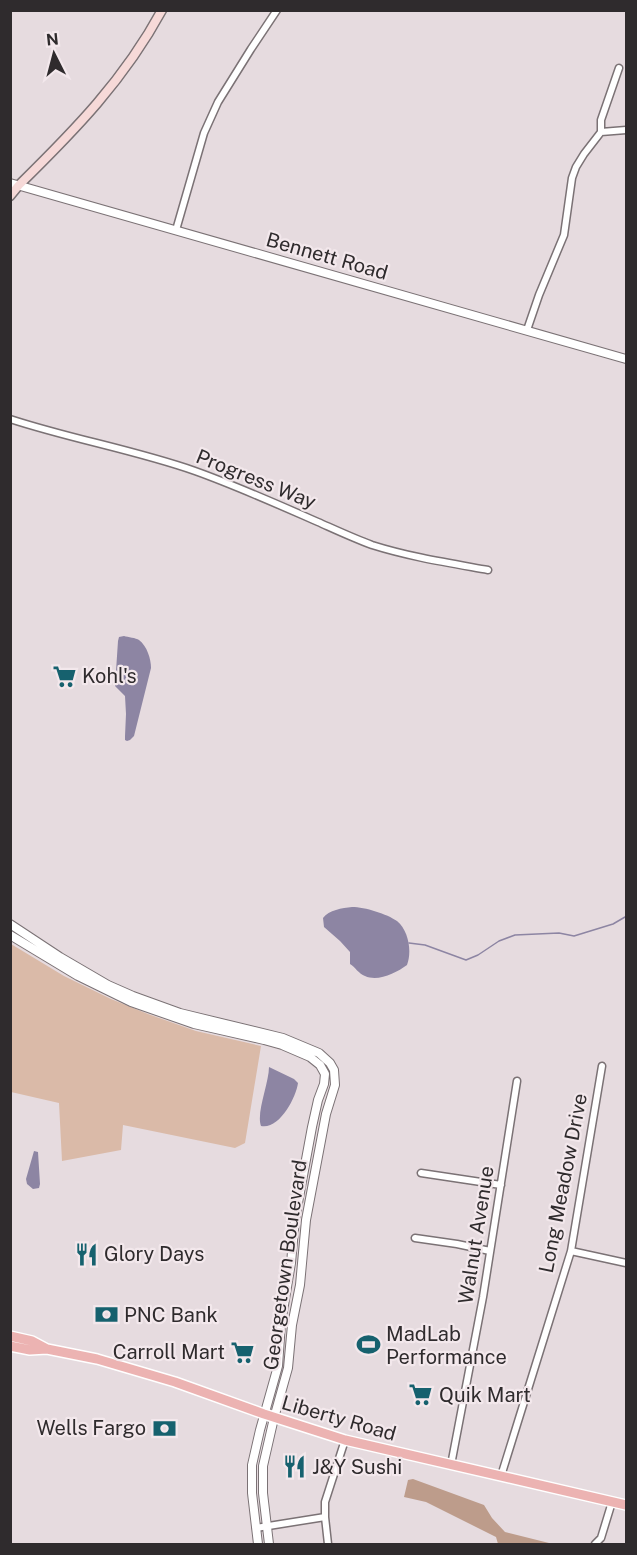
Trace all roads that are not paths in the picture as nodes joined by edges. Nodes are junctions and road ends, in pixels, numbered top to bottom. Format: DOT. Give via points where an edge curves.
graph roads {
  1 [pos="162,10"];
  2 [pos="277,10"];
  3 [pos="619,68"];
  4 [pos="627,130"];
  5 [pos="601,132"];
  6 [pos="15,184"];
  7 [pos="10,196"];
  8 [pos="176,230"];
  9 [pos="527,330"];
  10 [pos="627,359"];
  11 [pos="10,419"];
  12 [pos="488,570"];
  13 [pos="10,924"];
  14 [pos="10,935"];
  15 [pos="297,1047"];
  16 [pos="602,1066"];
  17 [pos="517,1081"];
  18 [pos="421,1173"];
  19 [pos="501,1185"];
  20 [pos="415,1238"];
  21 [pos="490,1251"];
  22 [pos="571,1251"];
  23 [pos="627,1263"];
  24 [pos="10,1336"];
  25 [pos="10,1346"];
  26 [pos="47,1348"];
  27 [pos="264,1414"];
  28 [pos="274,1418"];
  29 [pos="345,1440"];
  30 [pos="451,1465"];
  31 [pos="501,1476"];
  32 [pos="612,1502"];
  33 [pos="627,1505"];
  34 [pos="325,1517"];
  35 [pos="267,1526"];
  36 [pos="256,1528"];
  37 [pos="258,1545"];
  38 [pos="269,1545"];
  39 [pos="328,1545"];
  40 [pos="595,1545"];
  1 -- 6 [label="main road" via="101,101"];
  2 -- 8 [label="street" via="218,102 202,140"];
  3 -- 5 [label="street" via="601,120"];
  4 -- 5 [label="street"];
  5 -- 9 [label="street" via="576,167 564,235"];
  6 -- 7 [label="main road"];
  6 -- 8 [label="street, Bennett Road"];
  8 -- 9 [label="street, Bennett Road"];
  9 -- 10 [label="street, Bennett Road"];
  11 -- 12 [label="street, Progress Way" via="194,471 381,548"];
  13 -- 15 [label="street" via="81,970 133,996 188,1015 266,1032"];
  14 -- 15 [label="street" via="131,1002 194,1024"];
  15 -- 27 [label="street, Georgetown Boulevard" via="316,1061 325,1078 296,1219 278,1366"];
  15 -- 28 [label="street, Georgetown Boulevard" via="325,1058 334,1070 335,1085 306,1220 288,1368"];
  16 -- 22 [label="street, Long Meadow Drive"];
  17 -- 19 [label="street, Walnut Avenue"];
  18 -- 19 [label="street"];
  19 -- 21 [label="street, Walnut Avenue"];
  20 -- 21 [label="street"];
  21 -- 30 [label="street, Walnut Avenue"];
  22 -- 23 [label="street"];
  22 -- 31 [label="street, Long Meadow Drive"];
  24 -- 26 [label="main road, Liberty Road"];
  25 -- 26 [label="main road, Liberty Road"];
  26 -- 27 [label="main road, Liberty Road" via="175,1382"];
  27 -- 28 [label="main road, Liberty Road"];
  27 -- 36 [label="street, Georgetown Boulevard" via="252,1465"];
  28 -- 29 [label="main road, Liberty Road"];
  28 -- 35 [label="street, Georgetown Boulevard" via="263,1466"];
  29 -- 30 [label="main road, Liberty Road"];
  29 -- 34 [label="street" via="325,1502"];
  30 -- 31 [label="main road, Liberty Road"];
  31 -- 32 [label="main road, Liberty Road"];
  32 -- 33 [label="main road, Liberty Road"];
  32 -- 40 [label="street" via="601,1538"];
  34 -- 35 [label="street"];
  34 -- 39 [label="street"];
  35 -- 36 [label="street"];
  35 -- 38 [label="street, Georgetown Boulevard"];
  36 -- 37 [label="street, Georgetown Boulevard"];
}
